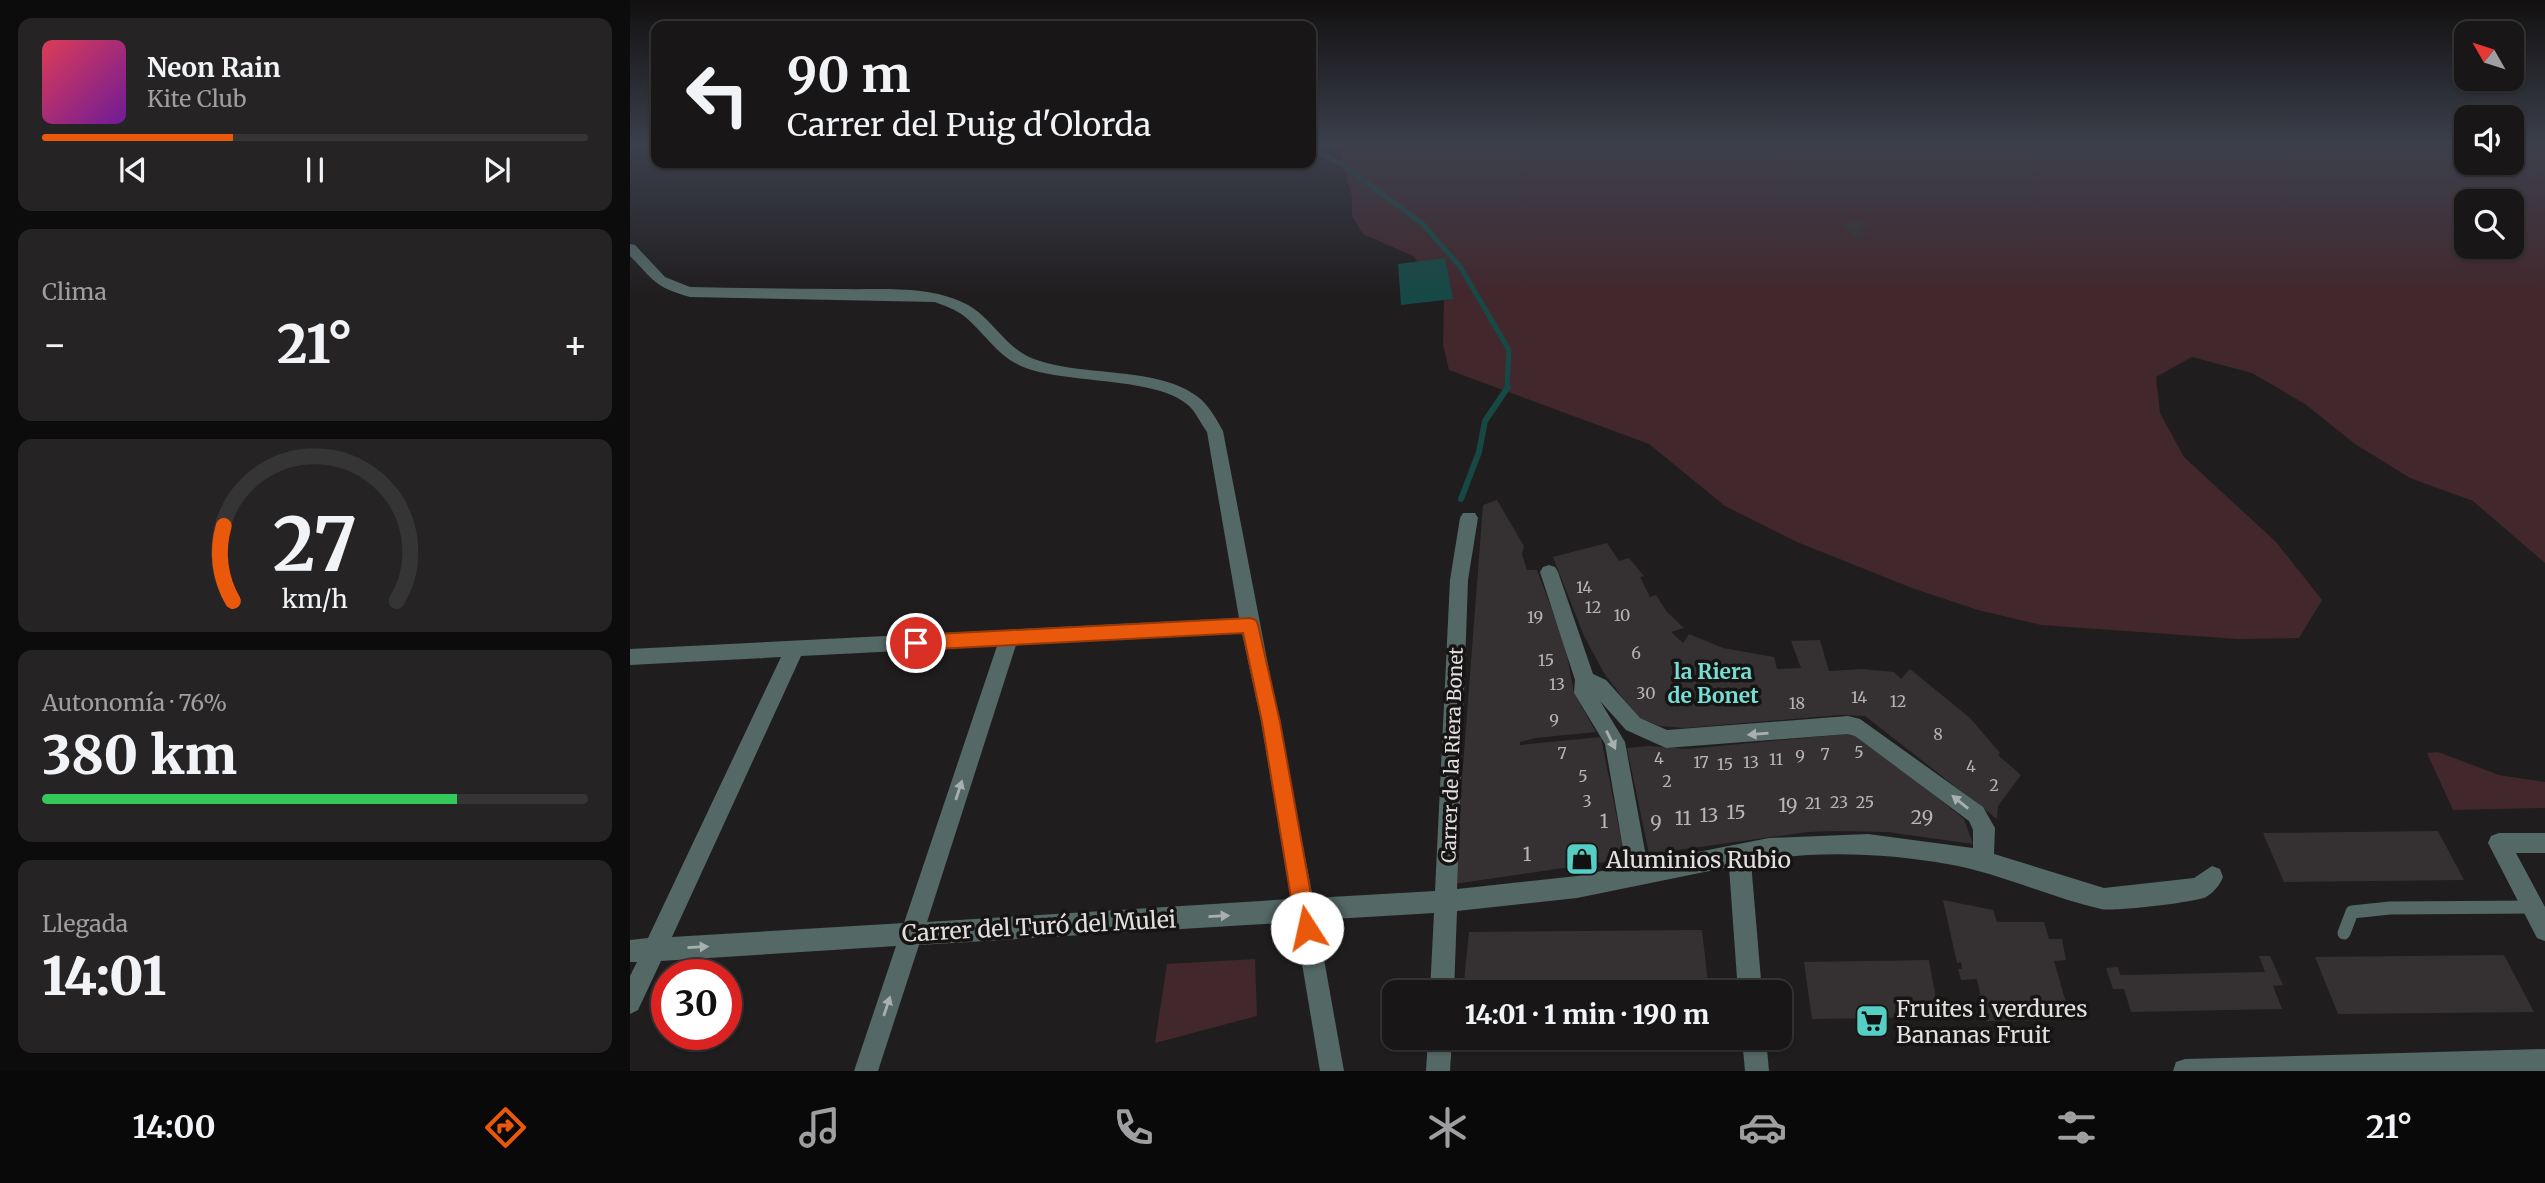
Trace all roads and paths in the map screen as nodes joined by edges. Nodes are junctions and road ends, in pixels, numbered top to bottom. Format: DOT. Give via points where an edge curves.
graph roads {
  1 [pos="630,248"];
  2 [pos="1469,519"];
  3 [pos="1549,572"];
  4 [pos="1250,625"];
  5 [pos="1009,638"];
  6 [pos="795,648"];
  7 [pos="630,657"];
  8 [pos="1585,680"];
  9 [pos="2545,843"];
  10 [pos="1739,854"];
  11 [pos="1983,861"];
  12 [pos="1639,873"];
  13 [pos="2212,877"];
  14 [pos="1447,901"];
  15 [pos="2533,907"];
  16 [pos="1303,911"];
  17 [pos="2545,930"];
  18 [pos="2344,933"];
  19 [pos="911,934"];
  20 [pos="655,950"];
  21 [pos="630,951"];
  22 [pos="1443,980"];
  23 [pos="1750,980"];
  24 [pos="630,1002"];
  25 [pos="1439,1050"];
  26 [pos="1755,1050"];
  27 [pos="2545,1061"];
  28 [pos="866,1071"];
  29 [pos="1332,1071"];
  30 [pos="1438,1071"];
  31 [pos="1757,1071"];
  32 [pos="2185,1071"];
  1 -- 4 [label="street" via="657,279 690,292 903,295 949,301 972,315 1001,346 1030,364 1181,393 1195,402 1215,431"];
  2 -- 14 [label="street, Carrer de la Riera Bonet" via="1458,580"];
  3 -- 8 [label="street"];
  4 -- 5 [label="street"];
  4 -- 16 [label="street"];
  5 -- 6 [label="street"];
  19 -- 5 [label="street, one-way"];
  6 -- 7 [label="street"];
  6 -- 20 [label="street"];
  11 -- 8 [label="street, one-way" via="1983,828 1976,814 1860,728 1848,725 1666,739 1633,724 1599,686"];
  8 -- 12 [label="street, one-way" via="1584,693 1615,742"];
  9 -- 15 [label="street" via="2499,843"];
  10 -- 11 [label="street, Carrer del Turó del Mulei" via="1769,848 1868,844"];
  10 -- 12 [label="street, Carrer del Turó del Mulei"];
  10 -- 23 [label="street"];
  11 -- 13 [label="street, Carrer del Turó del Mulei" via="2105,899 2199,889"];
  12 -- 14 [label="street, Carrer del Turó del Mulei" via="1577,887"];
  14 -- 16 [label="street, Carrer del Turó del Mulei"];
  14 -- 22 [label="street, Carrer de la Riera Bonet"];
  15 -- 17 [label="street"];
  15 -- 18 [label="lane" via="2352,912"];
  19 -- 16 [label="street, Carrer del Turó del Mulei, one-way"];
  16 -- 29 [label="street"];
  20 -- 19 [label="street, Carrer del Turó del Mulei, one-way"];
  28 -- 19 [label="street, one-way"];
  20 -- 21 [label="street, Carrer del Turó del Mulei"];
  20 -- 24 [label="street"];
  25 -- 30 [label="street"];
  26 -- 31 [label="street"];
  27 -- 32 [label="street"];
}
